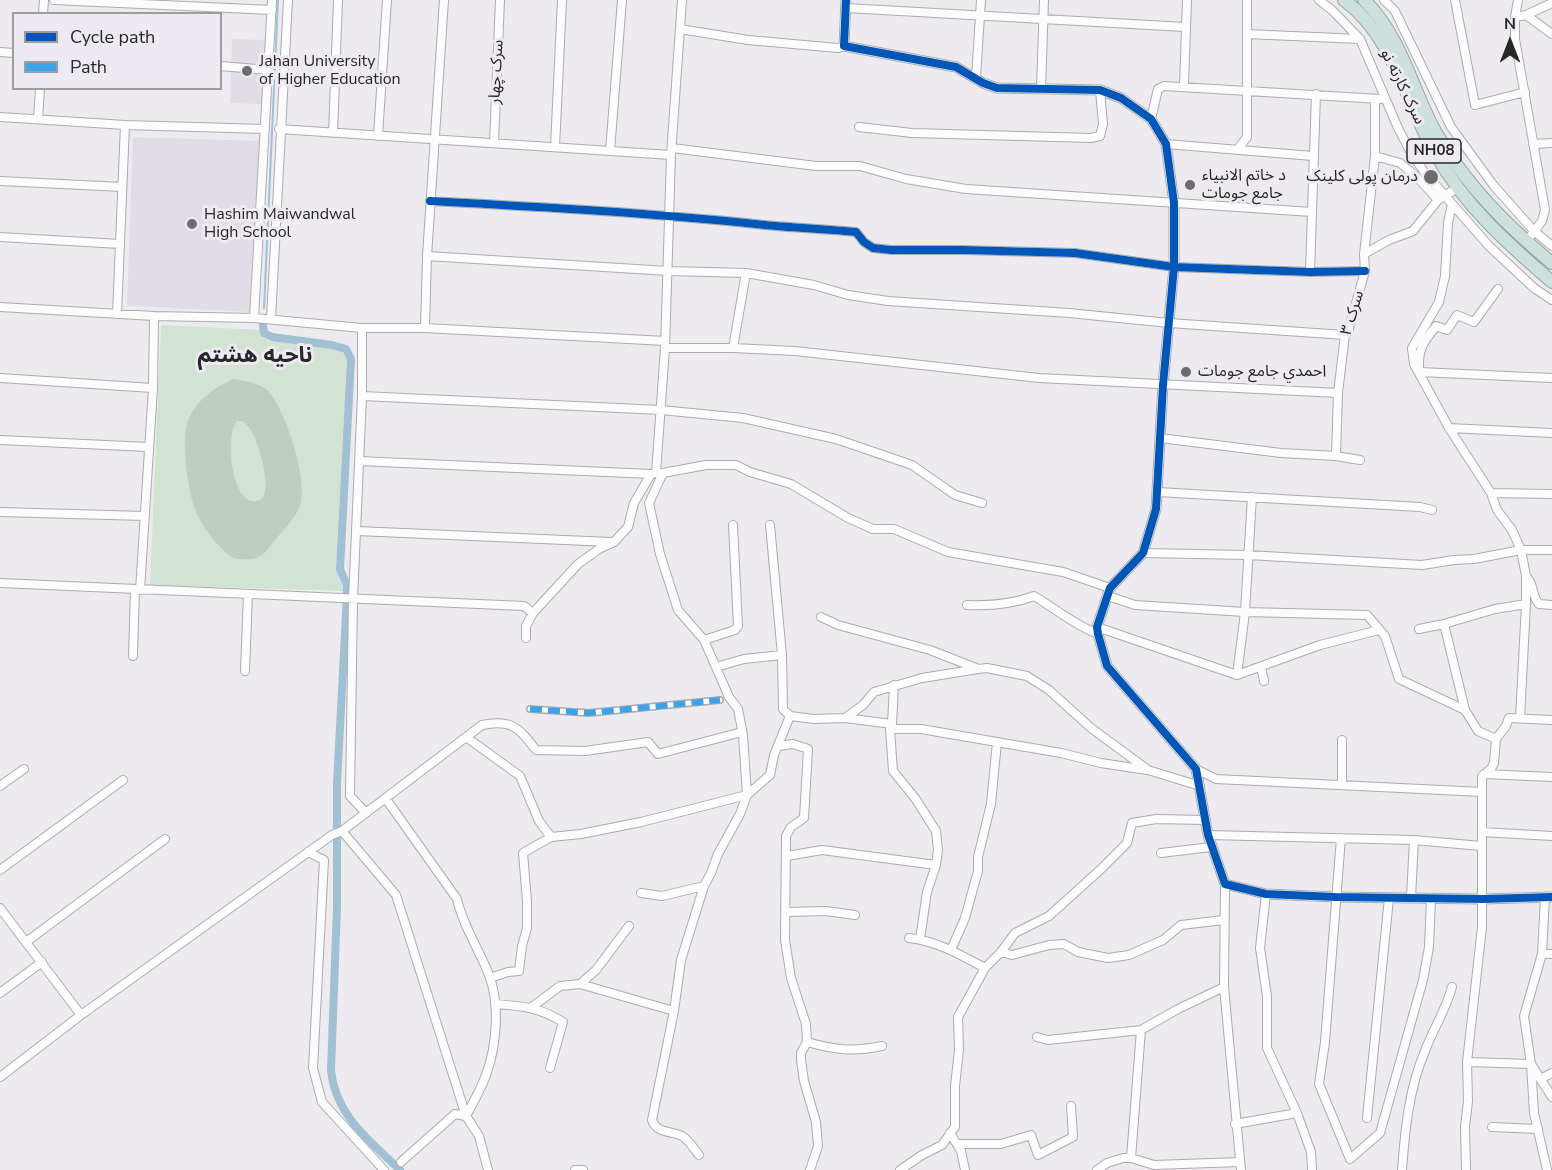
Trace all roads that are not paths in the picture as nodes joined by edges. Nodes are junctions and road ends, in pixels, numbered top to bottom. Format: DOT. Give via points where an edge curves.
graph roads {
  1 [pos="54,0"];
  2 [pos="272,0"];
  3 [pos="288,0"];
  4 [pos="338,0"];
  5 [pos="387,0"];
  6 [pos="444,0"];
  7 [pos="500,0"];
  8 [pos="562,0"];
  9 [pos="622,0"];
  10 [pos="682,0"];
  11 [pos="981,0"];
  12 [pos="1044,0"];
  13 [pos="1186,0"];
  14 [pos="1247,0"];
  15 [pos="1319,0"];
  16 [pos="1344,0"];
  17 [pos="1384,0"];
  18 [pos="1455,0"];
  19 [pos="1518,0"];
  20 [pos="1366,1"];
  21 [pos="1552,3"];
  22 [pos="846,4"];
  23 [pos="272,10"];
  24 [pos="1526,15"];
  25 [pos="980,16"];
  26 [pos="1515,17"];
  27 [pos="1043,19"];
  28 [pos="1185,27"];
  29 [pos="680,29"];
  30 [pos="1247,34"];
  31 [pos="1552,34"];
  32 [pos="1360,39"];
  33 [pos="844,46"];
  34 [pos="222,66"];
  35 [pos="269,70"];
  36 [pos="976,78"];
  37 [pos="1184,87"];
  38 [pos="1041,88"];
  39 [pos="39,90"];
  40 [pos="1100,90"];
  41 [pos="1248,90"];
  42 [pos="1526,92"];
  43 [pos="1316,94"];
  44 [pos="1375,99"];
  45 [pos="1385,99"];
  46 [pos="0,117"];
  47 [pos="38,119"];
  48 [pos="1151,119"];
  49 [pos="125,124"];
  50 [pos="859,127"];
  51 [pos="265,129"];
  52 [pos="279,129"];
  53 [pos="333,133"];
  54 [pos="378,136"];
  55 [pos="434,140"];
  56 [pos="1552,143"];
  57 [pos="494,144"];
  58 [pos="1166,144"];
  59 [pos="1533,144"];
  60 [pos="555,147"];
  61 [pos="1238,149"];
  62 [pos="610,151"];
  63 [pos="672,152"];
  64 [pos="1313,156"];
  65 [pos="1376,156"];
  66 [pos="0,181"];
  67 [pos="123,187"];
  68 [pos="1457,188"];
  69 [pos="1442,198"];
  70 [pos="430,201"];
  71 [pos="1174,202"];
  72 [pos="1452,204"];
  73 [pos="1549,209"];
  74 [pos="1311,212"];
  75 [pos="671,215"];
  76 [pos="1508,226"];
  77 [pos="1534,231"];
  78 [pos="1499,236"];
  79 [pos="0,237"];
  80 [pos="1526,242"];
  81 [pos="120,244"];
  82 [pos="1552,246"];
  83 [pos="1364,254"];
  84 [pos="427,256"];
  85 [pos="1552,263"];
  86 [pos="1174,267"];
  87 [pos="668,271"];
  88 [pos="1365,271"];
  89 [pos="1310,272"];
  90 [pos="746,273"];
  91 [pos="1552,281"];
  92 [pos="1498,289"];
  93 [pos="1552,300"];
  94 [pos="0,307"];
  95 [pos="117,314"];
  96 [pos="154,316"];
  97 [pos="254,318"];
  98 [pos="271,319"];
  99 [pos="1169,323"];
  100 [pos="424,327"];
  101 [pos="362,328"];
  102 [pos="1345,335"];
  103 [pos="665,344"];
  104 [pos="733,348"];
  105 [pos="1419,372"];
  106 [pos="0,378"];
  107 [pos="1552,378"];
  108 [pos="1163,385"];
  109 [pos="153,388"];
  110 [pos="1338,393"];
  111 [pos="362,396"];
  112 [pos="661,410"];
  113 [pos="1449,428"];
  114 [pos="1552,433"];
  115 [pos="1160,438"];
  116 [pos="0,440"];
  117 [pos="148,447"];
  118 [pos="1336,456"];
  119 [pos="1360,460"];
  120 [pos="359,461"];
  121 [pos="657,473"];
  122 [pos="1158,492"];
  123 [pos="1491,493"];
  124 [pos="1552,494"];
  125 [pos="1252,497"];
  126 [pos="982,503"];
  127 [pos="1432,510"];
  128 [pos="0,512"];
  129 [pos="146,516"];
  130 [pos="733,525"];
  131 [pos="770,525"];
  132 [pos="357,531"];
  133 [pos="614,542"];
  134 [pos="1521,550"];
  135 [pos="1552,550"];
  136 [pos="1143,553"];
  137 [pos="1248,555"];
  138 [pos="1526,576"];
  139 [pos="0,583"];
  140 [pos="138,590"];
  141 [pos="1109,592"];
  142 [pos="248,594"];
  143 [pos="349,599"];
  144 [pos="1526,604"];
  145 [pos="967,605"];
  146 [pos="1552,605"];
  147 [pos="1245,612"];
  148 [pos="532,613"];
  149 [pos="821,617"];
  150 [pos="1444,624"];
  151 [pos="1419,629"];
  152 [pos="1098,630"];
  153 [pos="1379,630"];
  154 [pos="526,638"];
  155 [pos="704,640"];
  156 [pos="782,655"];
  157 [pos="133,656"];
  158 [pos="716,667"];
  159 [pos="1261,668"];
  160 [pos="978,669"];
  161 [pos="244,671"];
  162 [pos="1237,675"];
  163 [pos="1264,681"];
  164 [pos="894,685"];
  165 [pos="720,700"];
  166 [pos="530,709"];
  167 [pos="1465,710"];
  168 [pos="790,716"];
  169 [pos="845,718"];
  170 [pos="1520,718"];
  171 [pos="1552,720"];
  172 [pos="891,726"];
  173 [pos="742,732"];
  174 [pos="466,737"];
  175 [pos="1342,740"];
  176 [pos="1496,740"];
  177 [pos="997,742"];
  178 [pos="778,746"];
  179 [pos="24,769"];
  180 [pos="1148,770"];
  181 [pos="1196,770"];
  182 [pos="1484,774"];
  183 [pos="1552,777"];
  184 [pos="123,780"];
  185 [pos="1342,784"];
  186 [pos="0,786"];
  187 [pos="1200,786"];
  188 [pos="1482,792"];
  189 [pos="747,795"];
  190 [pos="386,799"];
  191 [pos="366,813"];
  192 [pos="1204,820"];
  193 [pos="342,831"];
  194 [pos="1482,832"];
  195 [pos="1208,835"];
  196 [pos="1552,836"];
  197 [pos="551,837"];
  198 [pos="1341,838"];
  199 [pos="165,839"];
  200 [pos="1414,840"];
  201 [pos="1481,846"];
  202 [pos="1211,847"];
  203 [pos="308,852"];
  204 [pos="1161,853"];
  205 [pos="787,856"];
  206 [pos="936,865"];
  207 [pos="0,870"];
  208 [pos="1225,884"];
  209 [pos="704,885"];
  210 [pos="641,893"];
  211 [pos="1266,894"];
  212 [pos="1335,897"];
  213 [pos="1411,897"];
  214 [pos="1549,897"];
  215 [pos="1389,898"];
  216 [pos="1431,898"];
  217 [pos="1483,898"];
  218 [pos="1,912"];
  219 [pos="786,912"];
  220 [pos="855,915"];
  221 [pos="1224,920"];
  222 [pos="629,926"];
  223 [pos="909,938"];
  224 [pos="920,939"];
  225 [pos="26,942"];
  226 [pos="951,950"];
  227 [pos="1001,952"];
  228 [pos="1542,954"];
  229 [pos="1552,954"];
  230 [pos="42,962"];
  231 [pos="985,968"];
  232 [pos="490,978"];
  233 [pos="580,984"];
  234 [pos="1224,987"];
  235 [pos="1452,987"];
  236 [pos="0,993"];
  237 [pos="495,1004"];
  238 [pos="532,1007"];
  239 [pos="674,1011"];
  240 [pos="81,1015"];
  241 [pos="1140,1030"];
  242 [pos="1037,1037"];
  243 [pos="807,1042"];
  244 [pos="882,1046"];
  245 [pos="1467,1062"];
  246 [pos="1531,1064"];
  247 [pos="550,1068"];
  248 [pos="1552,1073"];
  249 [pos="0,1077"];
  250 [pos="1540,1079"];
  251 [pos="1552,1097"];
  252 [pos="1071,1106"];
  253 [pos="1297,1113"];
  254 [pos="466,1116"];
  255 [pos="1367,1118"];
  256 [pos="1236,1124"];
  257 [pos="1492,1127"];
  258 [pos="1538,1129"];
  259 [pos="950,1133"];
  260 [pos="957,1144"];
  261 [pos="699,1155"];
  262 [pos="1131,1158"];
  263 [pos="401,1162"];
  264 [pos="1240,1166"];
  265 [pos="1106,1167"];
  266 [pos="384,1170"];
  267 [pos="488,1170"];
  268 [pos="575,1170"];
  269 [pos="583,1170"];
  270 [pos="810,1170"];
  271 [pos="900,1170"];
  272 [pos="965,1170"];
  273 [pos="1097,1170"];
  274 [pos="1312,1170"];
  275 [pos="1402,1170"];
  276 [pos="1466,1170"];
  277 [pos="1547,1170"];
  1 -- 23 [label="street"];
  2 -- 23 [label="street"];
  3 -- 52 [label="street"];
  4 -- 53 [label="street"];
  5 -- 54 [label="street"];
  6 -- 55 [label="street"];
  7 -- 57 [label="street, سرک چهار"];
  8 -- 60 [label="street"];
  9 -- 62 [label="street"];
  10 -- 29 [label="street"];
  11 -- 25 [label="street"];
  12 -- 27 [label="street"];
  13 -- 28 [label="street"];
  14 -- 30 [label="street"];
  15 -- 32 [label="street"];
  16 -- 68 [label="highway, سرک کارته نو / NH08" via="1370,26 1391,58 1416,117"];
  17 -- 77 [label="street" via="1395,10 1451,128"];
  18 -- 42 [label="street" via="1475,105"];
  19 -- 26 [label="street"];
  20 -- 76 [label="highway, سرک کارته نو / NH08" via="1394,38 1436,132 1460,171"];
  21 -- 24 [label="street"];
  22 -- 25 [label="street"];
  22 -- 33 [label="street"];
  23 -- 35 [label="street"];
  24 -- 26 [label="street"];
  24 -- 31 [label="street"];
  25 -- 27 [label="street"];
  25 -- 36 [label="street"];
  26 -- 42 [label="street" via="1515,39"];
  27 -- 28 [label="street"];
  27 -- 38 [label="street"];
  28 -- 37 [label="street"];
  29 -- 33 [label="street" via="776,43"];
  29 -- 63 [label="street"];
  30 -- 32 [label="street"];
  30 -- 41 [label="street"];
  32 -- 45 [label="street"];
  33 -- 36 [label="street" via="956,67"];
  34 -- 35 [label="street"];
  35 -- 51 [label="street"];
  36 -- 38 [label="street" via="997,88"];
  37 -- 41 [label="street"];
  37 -- 48 [label="street" via="1160,87"];
  38 -- 40 [label="street"];
  39 -- 47 [label="street"];
  40 -- 48 [label="street" via="1121,98"];
  40 -- 50 [label="street" via="1103,124 1100,136 1091,138 912,133"];
  41 -- 43 [label="street"];
  41 -- 61 [label="street" via="1247,137"];
  42 -- 59 [label="street"];
  43 -- 44 [label="street"];
  43 -- 64 [label="street"];
  44 -- 45 [label="street"];
  44 -- 65 [label="street, سرک ۳"];
  45 -- 69 [label="street" via="1410,151"];
  46 -- 47 [label="street"];
  47 -- 49 [label="street"];
  48 -- 58 [label="street"];
  49 -- 51 [label="street"];
  49 -- 67 [label="street"];
  51 -- 97 [label="street"];
  52 -- 53 [label="street"];
  52 -- 98 [label="street"];
  53 -- 54 [label="street"];
  54 -- 55 [label="street"];
  55 -- 57 [label="street"];
  55 -- 70 [label="street"];
  56 -- 59 [label="street"];
  57 -- 60 [label="street"];
  58 -- 61 [label="street"];
  58 -- 71 [label="street"];
  59 -- 73 [label="street"];
  60 -- 62 [label="street"];
  61 -- 64 [label="street"];
  62 -- 63 [label="street"];
  63 -- 71 [label="street" via="816,166 860,166 966,189"];
  63 -- 75 [label="street"];
  64 -- 74 [label="street"];
  65 -- 69 [label="street" via="1400,163"];
  65 -- 83 [label="street, سرک ۳"];
  66 -- 67 [label="street"];
  67 -- 81 [label="street"];
  68 -- 69 [label="street"];
  68 -- 78 [label="highway, سرک کارته نو / NH08"];
  69 -- 72 [label="street"];
  69 -- 83 [label="street" via="1413,231"];
  70 -- 75 [label="street"];
  70 -- 84 [label="street"];
  71 -- 74 [label="street"];
  71 -- 86 [label="street"];
  72 -- 93 [label="street" via="1489,246"];
  72 -- 105 [label="street" via="1439,302 1412,348"];
  73 -- 77 [label="street"];
  74 -- 89 [label="street"];
  75 -- 86 [label="street" via="856,232 873,248 891,250 1075,253"];
  75 -- 87 [label="street"];
  76 -- 78 [label="highway"];
  76 -- 80 [label="highway, سرک کارته نو / NH08"];
  77 -- 80 [label="street"];
  77 -- 82 [label="street"];
  78 -- 91 [label="highway, سرک کارته نو / NH08"];
  79 -- 81 [label="street"];
  80 -- 85 [label="highway, سرک کارته نو / NH08"];
  81 -- 95 [label="street"];
  83 -- 88 [label="street, سرک ۳"];
  84 -- 87 [label="street"];
  84 -- 100 [label="street"];
  86 -- 89 [label="street"];
  86 -- 99 [label="street"];
  87 -- 90 [label="street"];
  87 -- 103 [label="street"];
  88 -- 89 [label="street"];
  88 -- 102 [label="street, سرک ۳"];
  90 -- 99 [label="street" via="888,301"];
  90 -- 104 [label="street"];
  92 -- 105 [label="street" via="1474,322 1457,315 1448,329 1436,326 1419,352"];
  94 -- 95 [label="street"];
  95 -- 96 [label="street"];
  96 -- 97 [label="street"];
  96 -- 109 [label="street"];
  97 -- 98 [label="street"];
  98 -- 101 [label="street"];
  99 -- 102 [label="street"];
  99 -- 108 [label="street"];
  100 -- 101 [label="street"];
  100 -- 103 [label="street"];
  101 -- 111 [label="street"];
  102 -- 110 [label="street, سرک ۳"];
  103 -- 104 [label="street"];
  103 -- 112 [label="street"];
  104 -- 108 [label="street" via="795,351 1039,378"];
  105 -- 107 [label="street"];
  105 -- 113 [label="street"];
  106 -- 109 [label="street"];
  108 -- 110 [label="street"];
  108 -- 115 [label="street"];
  109 -- 117 [label="street"];
  110 -- 118 [label="street, سرک ۳"];
  111 -- 112 [label="street"];
  111 -- 120 [label="street"];
  112 -- 121 [label="street"];
  112 -- 126 [label="street" via="743,418 837,438 912,465 955,495"];
  113 -- 114 [label="street"];
  113 -- 123 [label="street"];
  115 -- 118 [label="street"];
  115 -- 122 [label="street"];
  116 -- 117 [label="street"];
  117 -- 129 [label="street"];
  118 -- 119 [label="street"];
  120 -- 121 [label="street"];
  120 -- 132 [label="street"];
  121 -- 133 [label="street" via="634,503 628,527"];
  121 -- 141 [label="street" via="706,465 736,465 791,484 873,529 894,529 948,552 1063,572"];
  121 -- 155 [label="street" via="649,503 660,554 678,610"];
  122 -- 125 [label="street"];
  122 -- 136 [label="street"];
  123 -- 124 [label="street"];
  123 -- 134 [label="street"];
  125 -- 127 [label="street"];
  125 -- 137 [label="street"];
  128 -- 129 [label="street"];
  129 -- 140 [label="street"];
  130 -- 155 [label="street" via="738,626"];
  131 -- 156 [label="street"];
  132 -- 133 [label="street"];
  132 -- 143 [label="street"];
  133 -- 148 [label="street" via="578,564"];
  134 -- 135 [label="street"];
  134 -- 137 [label="street" via="1422,565"];
  134 -- 138 [label="street"];
  136 -- 137 [label="street"];
  136 -- 141 [label="street"];
  137 -- 147 [label="street"];
  138 -- 144 [label="street"];
  138 -- 146 [label="street" via="1532,582 1535,600"];
  139 -- 140 [label="street"];
  140 -- 142 [label="street"];
  140 -- 157 [label="street"];
  141 -- 147 [label="street" via="1135,605"];
  141 -- 152 [label="street"];
  142 -- 143 [label="street"];
  142 -- 161 [label="street"];
  143 -- 148 [label="street" via="524,606"];
  143 -- 191 [label="street" via="350,796"];
  144 -- 150 [label="street"];
  144 -- 170 [label="street"];
  145 -- 152 [label="street" via="987,606 1034,596 1079,627"];
  147 -- 153 [label="street" via="1367,615"];
  147 -- 162 [label="street"];
  148 -- 154 [label="street"];
  149 -- 160 [label="street"];
  150 -- 151 [label="street"];
  150 -- 167 [label="street"];
  152 -- 162 [label="street"];
  152 -- 181 [label="street" via="1107,666"];
  153 -- 159 [label="street" via="1320,645"];
  153 -- 167 [label="street" via="1385,636 1399,679"];
  155 -- 158 [label="street"];
  156 -- 158 [label="street"];
  156 -- 168 [label="street" via="782,704"];
  158 -- 173 [label="street" via="738,709"];
  159 -- 162 [label="street"];
  159 -- 163 [label="street"];
  160 -- 164 [label="street"];
  160 -- 180 [label="street" via="1027,676"];
  164 -- 169 [label="street" via="874,692"];
  164 -- 172 [label="street"];
  165 -- 166 [label="street" via="589,713"];
  167 -- 176 [label="street" via="1478,731"];
  168 -- 169 [label="street"];
  168 -- 178 [label="street"];
  169 -- 172 [label="street"];
  170 -- 171 [label="street"];
  170 -- 176 [label="street" via="1509,718"];
  172 -- 177 [label="street"];
  172 -- 206 [label="street" via="893,771 936,831"];
  173 -- 174 [label="street" via="658,754 648,742 585,751 536,750 518,728 496,722 482,725"];
  173 -- 189 [label="street"];
  174 -- 190 [label="street"];
  174 -- 197 [label="street" via="520,776 539,821"];
  175 -- 185 [label="street"];
  176 -- 182 [label="street" via="1494,763"];
  177 -- 180 [label="street"];
  177 -- 226 [label="street" via="991,804 978,871"];
  178 -- 189 [label="street" via="770,776"];
  178 -- 205 [label="street" via="793,744 808,749 804,818 786,836"];
  179 -- 186 [label="street"];
  180 -- 187 [label="street"];
  181 -- 185 [label="street" via="1216,779"];
  181 -- 187 [label="street"];
  182 -- 183 [label="street"];
  182 -- 188 [label="street"];
  184 -- 207 [label="street"];
  185 -- 188 [label="street"];
  187 -- 192 [label="street"];
  188 -- 194 [label="street"];
  189 -- 197 [label="street" via="641,822"];
  189 -- 209 [label="street"];
  190 -- 191 [label="street"];
  190 -- 232 [label="street" via="457,899 460,915"];
  191 -- 193 [label="street"];
  192 -- 195 [label="street"];
  192 -- 227 [label="street" via="1156,819 1132,824 1127,843 1100,870 1049,916 1015,933"];
  193 -- 203 [label="street"];
  193 -- 254 [label="street" via="396,895"];
  194 -- 196 [label="street"];
  194 -- 201 [label="street"];
  195 -- 198 [label="street"];
  195 -- 202 [label="street"];
  197 -- 232 [label="street" via="523,853 527,928 519,971"];
  198 -- 200 [label="street"];
  198 -- 212 [label="street"];
  199 -- 225 [label="street"];
  200 -- 201 [label="street"];
  200 -- 213 [label="street"];
  201 -- 217 [label="street"];
  202 -- 204 [label="street"];
  202 -- 208 [label="street"];
  203 -- 240 [label="street"];
  203 -- 266 [label="street" via="324,860 313,1068 322,1102"];
  205 -- 206 [label="street" via="822,850"];
  205 -- 219 [label="street"];
  206 -- 224 [label="street" via="927,892"];
  208 -- 211 [label="street"];
  208 -- 221 [label="street"];
  209 -- 210 [label="street" via="662,896"];
  209 -- 239 [label="street" via="681,960"];
  211 -- 212 [label="street"];
  211 -- 253 [label="street" via="1260,948 1267,996 1267,1048"];
  212 -- 215 [label="street"];
  212 -- 216 [label="street" via="1325,1042 1318,1084 1350,1159 1380,1133 1424,980"];
  213 -- 215 [label="street"];
  213 -- 216 [label="street"];
  214 -- 217 [label="street"];
  214 -- 228 [label="street"];
  215 -- 255 [label="street"];
  216 -- 217 [label="street"];
  217 -- 245 [label="street"];
  218 -- 225 [label="street"];
  219 -- 220 [label="street"];
  219 -- 243 [label="street" via="789,970 806,1024"];
  221 -- 227 [label="street" via="1181,925 1129,956 1108,958 1078,952 1064,944 1012,955"];
  221 -- 234 [label="street"];
  222 -- 233 [label="street" via="596,970"];
  223 -- 224 [label="street"];
  224 -- 226 [label="street"];
  225 -- 230 [label="street"];
  226 -- 231 [label="street"];
  227 -- 231 [label="street"];
  228 -- 229 [label="street"];
  228 -- 246 [label="street" via="1524,1016"];
  230 -- 236 [label="street"];
  230 -- 240 [label="street"];
  231 -- 259 [label="street" via="958,1017 955,1127"];
  232 -- 237 [label="street"];
  233 -- 238 [label="street" via="560,986"];
  233 -- 239 [label="street"];
  234 -- 241 [label="street"];
  234 -- 256 [label="street"];
  235 -- 275 [label="street" via="1417,1074 1404,1134"];
  237 -- 238 [label="street"];
  237 -- 254 [label="street" via="495,1033 487,1074"];
  238 -- 247 [label="street" via="563,1023"];
  239 -- 261 [label="street" via="652,1120 660,1130 684,1137"];
  240 -- 249 [label="street"];
  241 -- 242 [label="street" via="1048,1040"];
  241 -- 262 [label="street"];
  243 -- 244 [label="street" via="837,1050 862,1051"];
  243 -- 270 [label="street" via="801,1060 818,1146"];
  245 -- 246 [label="street"];
  245 -- 276 [label="street"];
  246 -- 250 [label="street"];
  246 -- 258 [label="street"];
  248 -- 250 [label="street"];
  250 -- 251 [label="street"];
  252 -- 260 [label="street" via="1073,1137 1038,1155 1031,1135 1001,1144"];
  253 -- 256 [label="street"];
  253 -- 274 [label="street" via="1311,1152"];
  254 -- 263 [label="street" via="455,1114"];
  254 -- 267 [label="street" via="479,1136"];
  256 -- 264 [label="street"];
  257 -- 258 [label="street"];
  258 -- 277 [label="street"];
  259 -- 260 [label="street"];
  259 -- 271 [label="street" via="942,1145"];
  260 -- 272 [label="street"];
  262 -- 264 [label="street" via="1155,1165"];
  262 -- 265 [label="street"];
  265 -- 273 [label="street"];
  268 -- 269 [label="street"];
}
